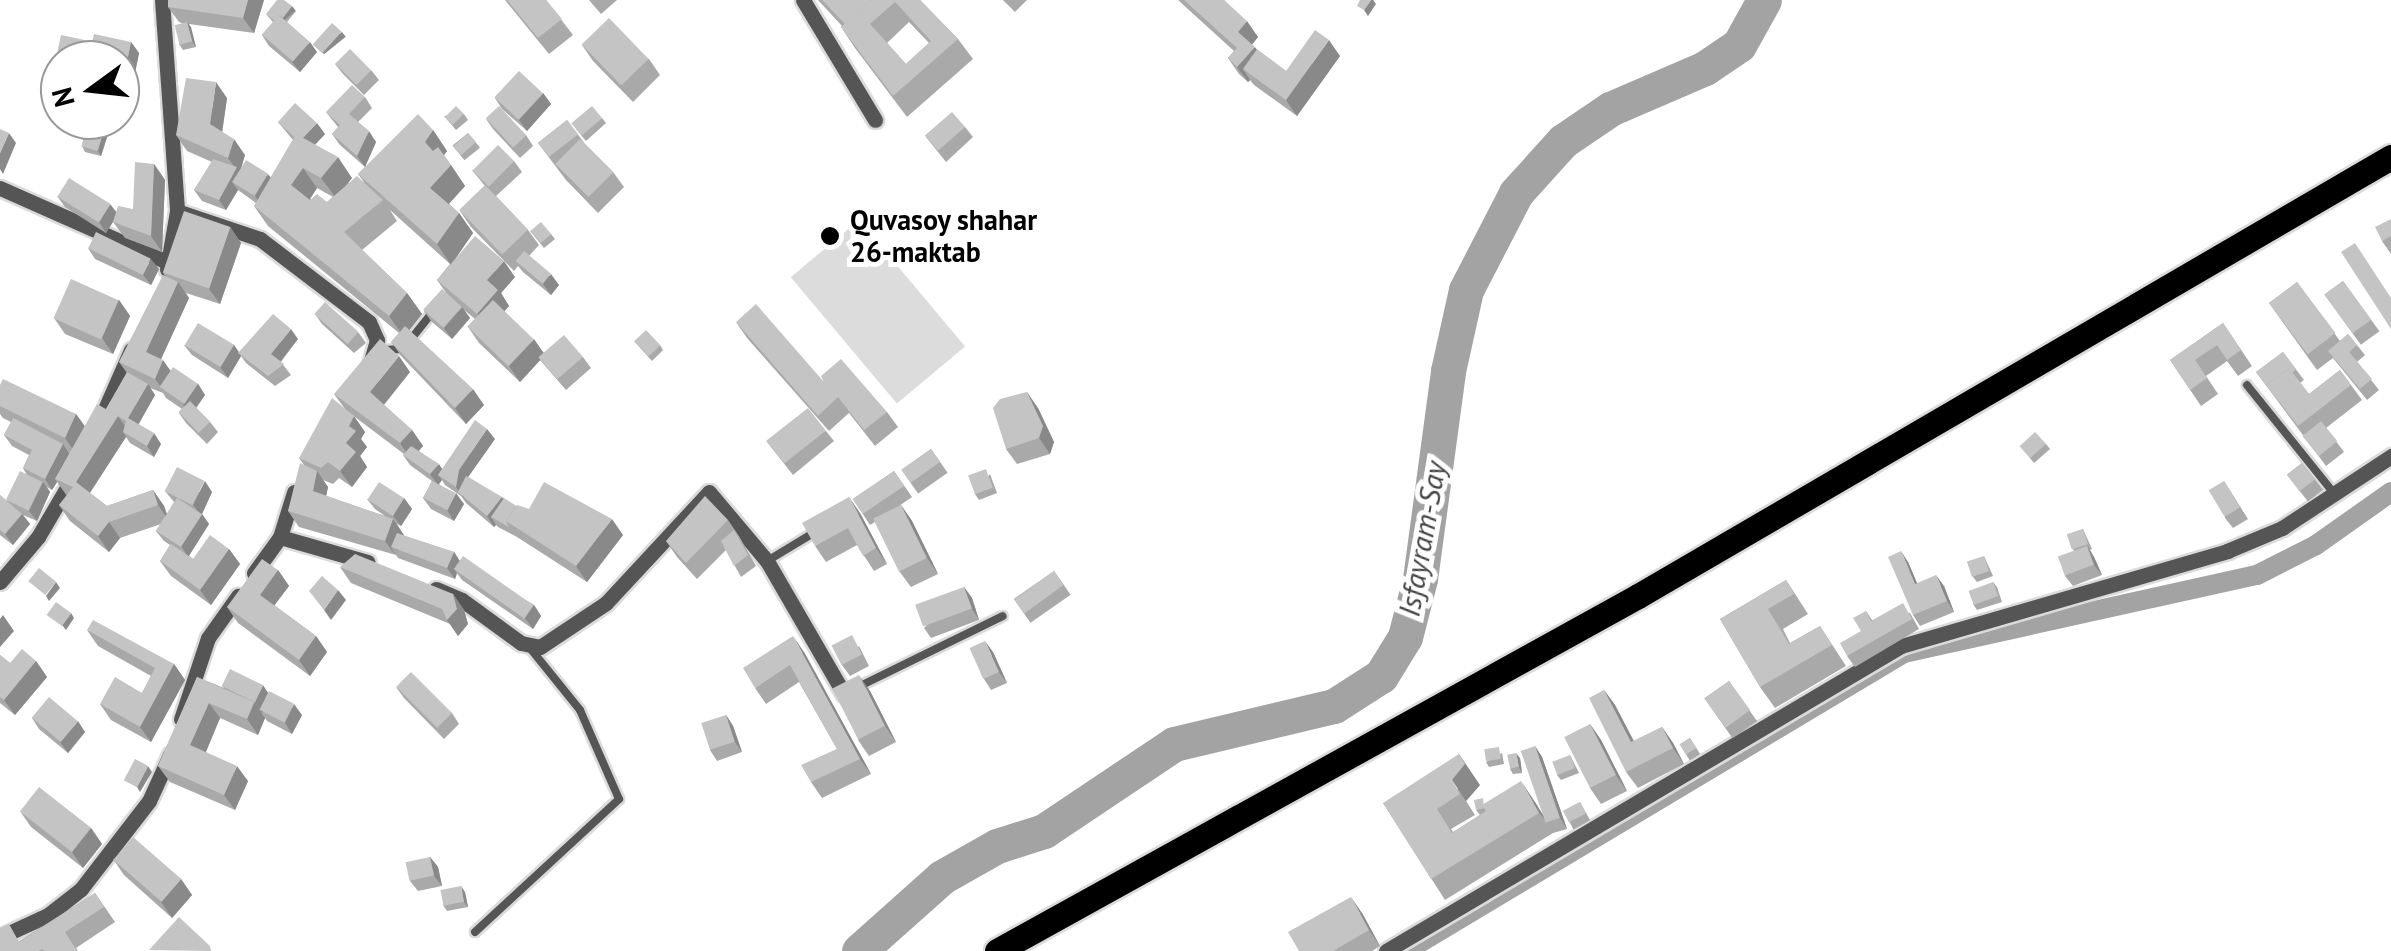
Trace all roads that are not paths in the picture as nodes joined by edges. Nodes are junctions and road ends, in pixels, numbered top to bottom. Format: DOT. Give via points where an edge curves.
graph roads {
  1 [pos="162,0"];
  2 [pos="803,0"];
  3 [pos="875,120"];
  4 [pos="2391,157"];
  5 [pos="0,188"];
  6 [pos="178,211"];
  7 [pos="268,223"];
  8 [pos="260,239"];
  9 [pos="170,263"];
  10 [pos="162,281"];
  11 [pos="446,291"];
  12 [pos="138,334"];
  13 [pos="375,350"];
  14 [pos="362,375"];
  15 [pos="2247,385"];
  16 [pos="92,440"];
  17 [pos="2391,456"];
  18 [pos="84,458"];
  19 [pos="300,472"];
  20 [pos="2336,496"];
  21 [pos="834,521"];
  22 [pos="280,538"];
  23 [pos="767,561"];
  24 [pos="394,571"];
  25 [pos="411,578"];
  26 [pos="0,582"];
  27 [pos="1002,616"];
  28 [pos="530,648"];
  29 [pos="844,694"];
  30 [pos="475,932"];
  31 [pos="0,937"];
  32 [pos="998,951"];
  33 [pos="1386,951"];
  1 -- 6 [label="street"];
  2 -- 3 [label="street"];
  4 -- 32 [label="main road" via="1638,596"];
  5 -- 9 [label="street"];
  6 -- 8 [label="street"];
  6 -- 9 [label="street"];
  7 -- 8 [label="lane"];
  8 -- 13 [label="street" via="368,322"];
  9 -- 10 [label="street"];
  11 -- 13 [label="lane" via="402,349"];
  12 -- 16 [label="street"];
  13 -- 14 [label="street"];
  15 -- 20 [label="lane"];
  17 -- 20 [label="street"];
  18 -- 26 [label="street" via="38,537"];
  19 -- 22 [label="street"];
  20 -- 33 [label="street" via="2227,551 1900,646"];
  21 -- 23 [label="lane"];
  22 -- 24 [label="street"];
  22 -- 31 [label="street" via="208,638 150,800 81,889 48,915"];
  23 -- 28 [label="street" via="720,501 702,494 606,604"];
  23 -- 29 [label="street"];
  25 -- 28 [label="street" via="462,600"];
  27 -- 29 [label="lane"];
  28 -- 30 [label="lane" via="580,710 619,799"];
}
